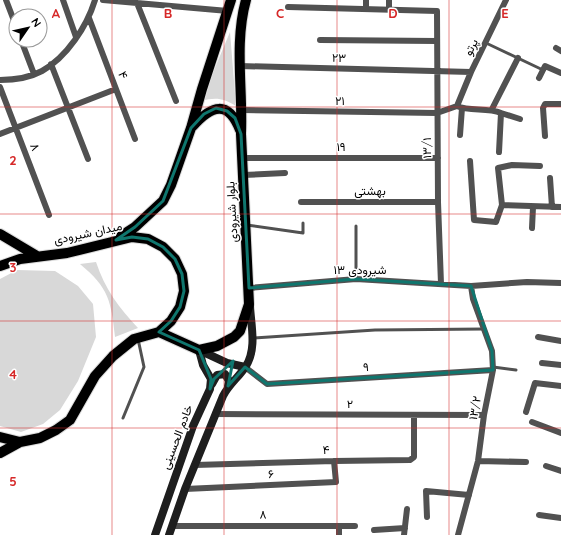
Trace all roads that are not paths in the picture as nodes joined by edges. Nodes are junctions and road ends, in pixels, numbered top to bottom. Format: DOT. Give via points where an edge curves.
graph roads {
  1 [pos="63,0"];
  2 [pos="95,0"];
  3 [pos="102,0"];
  4 [pos="231,0"];
  5 [pos="246,0"];
  6 [pos="366,0"];
  7 [pos="389,0"];
  8 [pos="506,0"];
  9 [pos="137,3"];
  10 [pos="288,7"];
  11 [pos="366,9"];
  12 [pos="389,10"];
  13 [pos="228,11"];
  14 [pos="89,18"];
  15 [pos="76,38"];
  16 [pos="320,40"];
  17 [pos="437,41"];
  18 [pos="486,43"];
  19 [pos="24,48"];
  20 [pos="518,58"];
  21 [pos="51,64"];
  22 [pos="240,66"];
  23 [pos="544,70"];
  24 [pos="437,72"];
  25 [pos="471,72"];
  26 [pos="561,73"];
  27 [pos="34,74"];
  28 [pos="539,78"];
  29 [pos="0,80"];
  30 [pos="0,87"];
  31 [pos="116,89"];
  32 [pos="176,101"];
  33 [pos="561,104"];
  34 [pos="460,107"];
  35 [pos="68,108"];
  36 [pos="242,110"];
  37 [pos="492,110"];
  38 [pos="437,113"];
  39 [pos="501,113"];
  40 [pos="520,119"];
  41 [pos="16,128"];
  42 [pos="191,128"];
  43 [pos="0,134"];
  44 [pos="241,134"];
  45 [pos="460,135"];
  46 [pos="545,136"];
  47 [pos="135,139"];
  48 [pos="500,152"];
  49 [pos="243,158"];
  50 [pos="438,158"];
  51 [pos="88,159"];
  52 [pos="470,161"];
  53 [pos="540,166"];
  54 [pos="285,173"];
  55 [pos="243,175"];
  56 [pos="550,178"];
  57 [pos="301,202"];
  58 [pos="438,202"];
  59 [pos="502,205"];
  60 [pos="533,207"];
  61 [pos="552,207"];
  62 [pos="561,208"];
  63 [pos="49,215"];
  64 [pos="303,223"];
  65 [pos="246,225"];
  66 [pos="356,226"];
  67 [pos="532,228"];
  68 [pos="0,234"];
  69 [pos="116,240"];
  70 [pos="37,256"];
  71 [pos="0,266"];
  72 [pos="356,279"];
  73 [pos="561,283"];
  74 [pos="441,284"];
  75 [pos="471,286"];
  76 [pos="249,288"];
  77 [pos="249,304"];
  78 [pos="484,329"];
  79 [pos="159,332"];
  80 [pos="538,337"];
  81 [pos="138,338"];
  82 [pos="253,338"];
  83 [pos="561,341"];
  84 [pos="199,350"];
  85 [pos="542,363"];
  86 [pos="561,365"];
  87 [pos="245,367"];
  88 [pos="493,369"];
  89 [pos="516,370"];
  90 [pos="228,386"];
  91 [pos="561,386"];
  92 [pos="210,388"];
  93 [pos="526,412"];
  94 [pos="215,414"];
  95 [pos="484,415"];
  96 [pos="414,416"];
  97 [pos="123,418"];
  98 [pos="532,422"];
  99 [pos="561,433"];
  100 [pos="0,437"];
  101 [pos="20,442"];
  102 [pos="0,453"];
  103 [pos="334,461"];
  104 [pos="478,461"];
  105 [pos="526,462"];
  106 [pos="195,465"];
  107 [pos="546,466"];
  108 [pos="561,471"];
  109 [pos="185,489"];
  110 [pos="469,495"];
  111 [pos="407,509"];
  112 [pos="539,515"];
  113 [pos="427,517"];
  114 [pos="561,518"];
  115 [pos="172,526"];
  116 [pos="339,526"];
  117 [pos="355,526"];
  118 [pos="374,530"];
  119 [pos="405,532"];
  120 [pos="155,535"];
  121 [pos="170,535"];
  122 [pos="339,535"];
  123 [pos="458,535"];
  1 -- 15 [label="street"];
  2 -- 14 [label="street"];
  3 -- 9 [label="street"];
  4 -- 13 [label="main road"];
  5 -- 22 [label="main road, بلوار شیرودی" via="240,31"];
  6 -- 11 [label="street"];
  7 -- 12 [label="street"];
  8 -- 18 [label="street, پرتو"];
  9 -- 13 [label="street"];
  9 -- 32 [label="street"];
  10 -- 11 [label="street"];
  11 -- 12 [label="street"];
  12 -- 17 [label="street, ۱۳/۱" via="437,11"];
  13 -- 42 [label="main road"];
  14 -- 15 [label="street"];
  14 -- 31 [label="street, ۴"];
  15 -- 21 [label="street"];
  16 -- 17 [label="street"];
  17 -- 24 [label="street, ۱۳/۱"];
  18 -- 20 [label="lane"];
  18 -- 25 [label="street, پرتو"];
  19 -- 27 [label="street"];
  20 -- 23 [label="lane"];
  20 -- 37 [label="street"];
  21 -- 27 [label="street"];
  21 -- 35 [label="street"];
  22 -- 24 [label="street, ۲۳"];
  22 -- 36 [label="main road, بلوار شیرودی"];
  23 -- 26 [label="street" via="545,66"];
  23 -- 28 [label="street"];
  24 -- 25 [label="street, ۲۳"];
  24 -- 38 [label="street, ۱۳/۱"];
  25 -- 34 [label="street, پرتو"];
  27 -- 29 [label="street" via="25,78"];
  30 -- 41 [label="street, ۸"];
  31 -- 35 [label="street"];
  31 -- 47 [label="street, ۴"];
  33 -- 46 [label="street" via="545,104 543,108"];
  34 -- 37 [label="street"];
  34 -- 38 [label="street"];
  34 -- 45 [label="street, پرتو"];
  35 -- 41 [label="street"];
  35 -- 51 [label="street"];
  36 -- 38 [label="street, ۲۱"];
  36 -- 44 [label="main road, بلوار شیرودی"];
  37 -- 39 [label="street"];
  38 -- 50 [label="street, ۱۳/۱"];
  39 -- 40 [label="street"];
  39 -- 48 [label="street"];
  41 -- 43 [label="street"];
  41 -- 63 [label="street, ۸"];
  42 -- 44 [label="main road" via="204,114 216,108 227,111 235,118"];
  42 -- 69 [label="main road" via="163,201 135,227"];
  44 -- 49 [label="main road, بلوار شیرودی"];
  49 -- 50 [label="street, ۱۹"];
  49 -- 55 [label="main road, بلوار شیرودی"];
  50 -- 58 [label="street, ۱۳/۱"];
  52 -- 59 [label="street" via="474,220 496,222"];
  53 -- 59 [label="street" via="512,165 498,168"];
  54 -- 55 [label="street"];
  55 -- 65 [label="main road, بلوار شیرودی"];
  56 -- 61 [label="street"];
  57 -- 58 [label="street, بهشتی"];
  58 -- 74 [label="street, ۱۳/۱"];
  59 -- 60 [label="street"];
  60 -- 61 [label="street"];
  60 -- 67 [label="street"];
  61 -- 62 [label="street"];
  64 -- 65 [label="lane" via="302,233"];
  65 -- 76 [label="main road, بلوار شیرودی"];
  66 -- 72 [label="lane"];
  68 -- 70 [label="main road"];
  69 -- 70 [label="main road, میدان شیرودی" via="66,253"];
  69 -- 79 [label="main road, میدان شیرودی" via="132,237 148,239 163,247 175,259 182,274 180,307 172,321"];
  70 -- 71 [label="main road, میدان شیرودی" via="20,258"];
  72 -- 74 [label="street, شیرودی ۱۳"];
  72 -- 76 [label="street, شیرودی ۱۳"];
  73 -- 75 [label="street, شیرودی ۱۳" via="527,282"];
  74 -- 75 [label="street, شیرودی ۱۳"];
  75 -- 78 [label="street, ۱۳/۲"];
  76 -- 77 [label="main road, بلوار شیرودی"];
  77 -- 82 [label="main road"];
  77 -- 84 [label="main road, بلوار شیرودی" via="240,330 234,337 217,346"];
  78 -- 82 [label="lane" via="375,330"];
  78 -- 88 [label="street, ۱۳/۲" via="492,351"];
  79 -- 81 [label="main road, میدان شیرودی"];
  79 -- 84 [label="main road"];
  80 -- 83 [label="street"];
  81 -- 97 [label="lane" via="144,367"];
  81 -- 101 [label="main road, میدان شیرودی" via="113,356 95,376 70,420 40,438"];
  82 -- 87 [label="main road" via="251,357"];
  84 -- 87 [label="main road" via="227,363"];
  84 -- 92 [label="main road" via="203,365 211,379"];
  85 -- 86 [label="street"];
  87 -- 88 [label="street, ۹" via="267,384"];
  87 -- 90 [label="main road"];
  88 -- 89 [label="lane"];
  88 -- 95 [label="street, ۱۳/۲"];
  90 -- 92 [label="main road, خادم الحسینی" via="228,377 221,374 214,379"];
  90 -- 94 [label="main road"];
  91 -- 93 [label="street" via="535,382"];
  92 -- 120 [label="main road, خادم الحسینی" via="193,426"];
  94 -- 96 [label="street, ۲"];
  94 -- 106 [label="main road"];
  95 -- 96 [label="street, ۲"];
  95 -- 104 [label="street, ۱۳/۲"];
  96 -- 103 [label="street, ۴" via="412,459"];
  98 -- 99 [label="street"];
  100 -- 101 [label="main road, میدان شیرودی"];
  101 -- 102 [label="main road"];
  103 -- 106 [label="street, ۴"];
  103 -- 109 [label="street, ۶" via="336,482"];
  104 -- 105 [label="street"];
  104 -- 110 [label="street, ۱۳/۲"];
  106 -- 109 [label="main road"];
  107 -- 108 [label="street"];
  109 -- 115 [label="main road"];
  110 -- 113 [label="street" via="426,490"];
  110 -- 123 [label="street, ۱۳/۲"];
  111 -- 119 [label="street"];
  112 -- 114 [label="street"];
  115 -- 116 [label="street, ۸"];
  115 -- 121 [label="main road"];
  116 -- 117 [label="street, ۸"];
  116 -- 122 [label="street"];
  118 -- 119 [label="street"];
}
